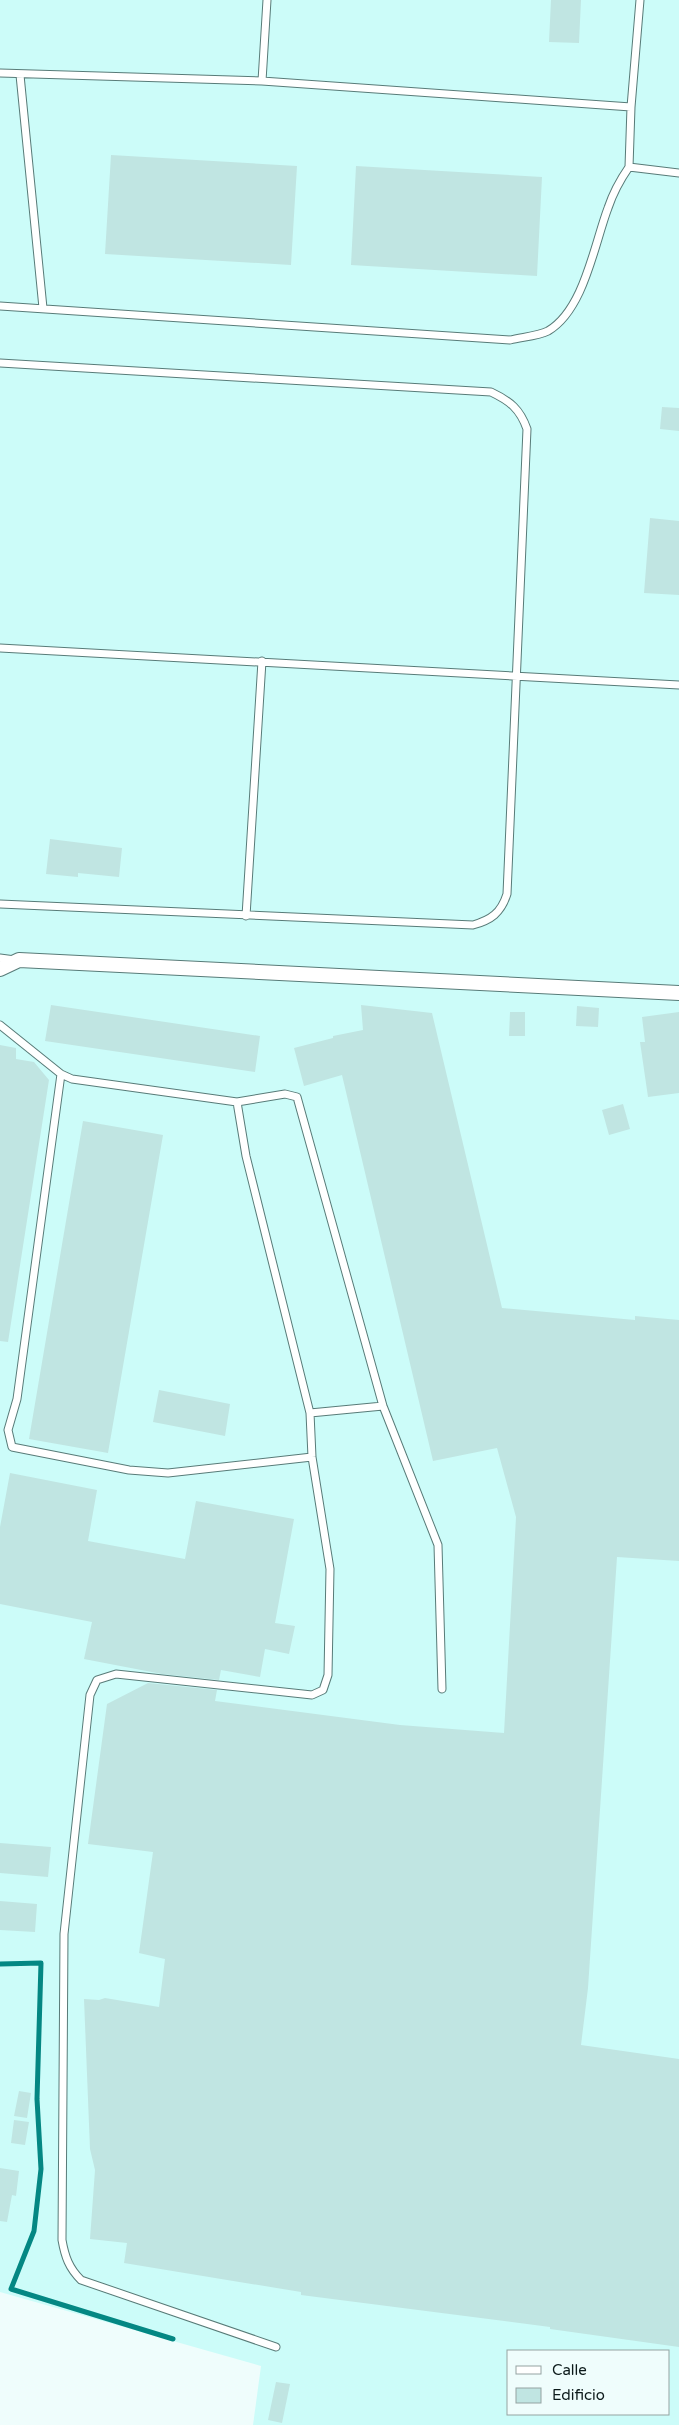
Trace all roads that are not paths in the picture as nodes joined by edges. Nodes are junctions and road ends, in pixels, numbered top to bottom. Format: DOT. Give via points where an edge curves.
graph roads {
  1 [pos="267,0"];
  2 [pos="640,0"];
  3 [pos="0,73"];
  4 [pos="20,75"];
  5 [pos="262,81"];
  6 [pos="630,107"];
  7 [pos="629,167"];
  8 [pos="679,173"];
  9 [pos="0,306"];
  10 [pos="43,308"];
  11 [pos="0,363"];
  12 [pos="0,648"];
  13 [pos="262,661"];
  14 [pos="516,676"];
  15 [pos="679,685"];
  16 [pos="0,904"];
  17 [pos="246,916"];
  18 [pos="0,958"];
  19 [pos="19,960"];
  20 [pos="0,969"];
  21 [pos="679,993"];
  22 [pos="0,1026"];
  23 [pos="61,1074"];
  24 [pos="237,1102"];
  25 [pos="383,1406"];
  26 [pos="310,1412"];
  27 [pos="312,1457"];
  28 [pos="442,1689"];
  29 [pos="276,2347"];
  1 -- 5 [label="lane"];
  2 -- 6 [label="lane"];
  3 -- 4 [label="lane"];
  4 -- 5 [label="lane"];
  4 -- 10 [label="lane"];
  5 -- 6 [label="lane"];
  6 -- 7 [label="lane"];
  7 -- 8 [label="lane"];
  7 -- 10 [label="lane" via="608,207 578,292 565,317 547,332 510,340"];
  9 -- 10 [label="lane"];
  11 -- 14 [label="lane" via="491,392 509,400 521,414 527,429"];
  12 -- 13 [label="lane"];
  13 -- 14 [label="lane"];
  13 -- 17 [label="lane"];
  14 -- 15 [label="lane"];
  14 -- 17 [label="lane" via="507,894 503,907 490,920 473,925"];
  16 -- 17 [label="lane"];
  18 -- 19 [label="lane"];
  19 -- 20 [label="street"];
  19 -- 21 [label="street"];
  22 -- 23 [label="lane"];
  23 -- 24 [label="lane" via="72,1079"];
  23 -- 27 [label="lane" via="17,1399 8,1430 12,1447 129,1470 168,1472"];
  24 -- 25 [label="lane" via="285,1094 297,1097"];
  24 -- 26 [label="lane" via="246,1156"];
  25 -- 26 [label="lane"];
  25 -- 28 [label="lane" via="438,1545"];
  26 -- 27 [label="lane"];
  27 -- 29 [label="lane" via="330,1569 328,1675 323,1690 312,1695 116,1674 97,1680 90,1695 64,1934 62,2240 71,2270 81,2280"];
}
